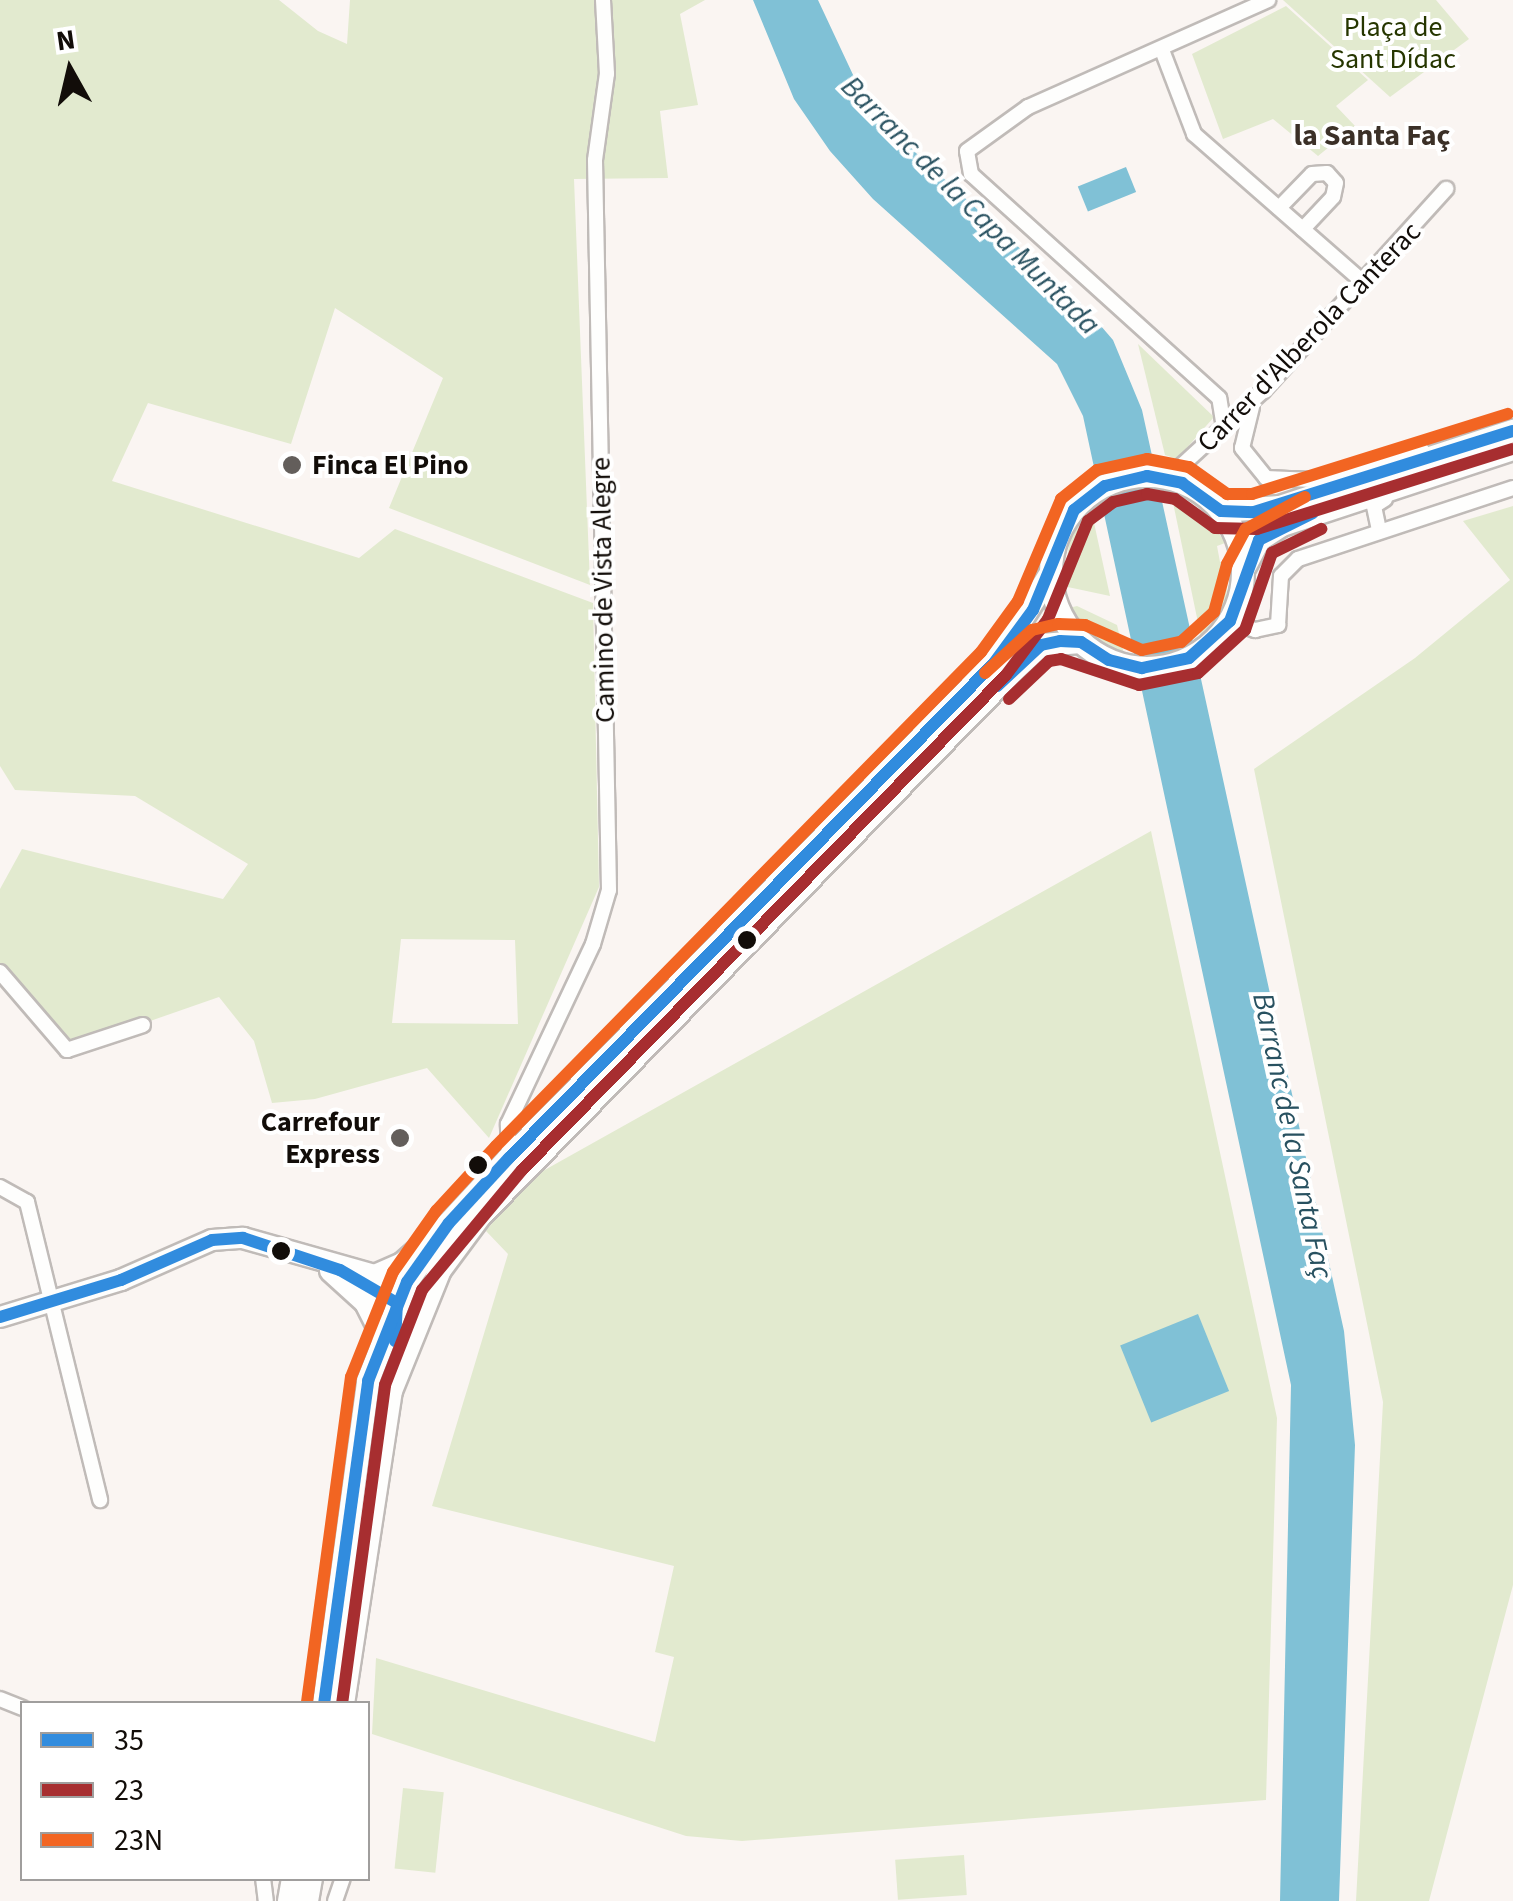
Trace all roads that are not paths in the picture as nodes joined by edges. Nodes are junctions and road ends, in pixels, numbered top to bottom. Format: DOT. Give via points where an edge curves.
graph roads {
  1 [pos="603,0"];
  2 [pos="1268,0"];
  3 [pos="1162,50"];
  4 [pos="1446,189"];
  5 [pos="1279,208"];
  6 [pos="1303,230"];
  7 [pos="1363,282"];
  8 [pos="1258,396"];
  9 [pos="1219,398"];
  10 [pos="1224,428"];
  11 [pos="1513,431"];
  12 [pos="1453,449"];
  13 [pos="1513,450"];
  14 [pos="1435,472"];
  15 [pos="1164,478"];
  16 [pos="1513,488"];
  17 [pos="1324,508"];
  18 [pos="1221,511"];
  19 [pos="1374,515"];
  20 [pos="1379,530"];
  21 [pos="1243,570"];
  22 [pos="1051,574"];
  23 [pos="1230,620"];
  24 [pos="1081,642"];
  25 [pos="0,972"];
  26 [pos="143,1024"];
  27 [pos="510,1158"];
  28 [pos="0,1187"];
  29 [pos="449,1224"];
  30 [pos="330,1267"];
  31 [pos="53,1302"];
  32 [pos="396,1303"];
  33 [pos="0,1317"];
  34 [pos="382,1337"];
  35 [pos="383,1442"];
  36 [pos="100,1500"];
  37 [pos="324,1701"];
  38 [pos="343,1701"];
  39 [pos="264,1889"];
  40 [pos="276,1901"];
  1 -- 27 [label="street, Camino de Vista Alegre" via="607,74 595,160 608,890 593,944 508,1124"];
  2 -- 3 [label="street"];
  3 -- 5 [label="street" via="1194,134"];
  3 -- 9 [label="street" via="1028,108 968,150 971,174"];
  4 -- 7 [label="street, Carrer d'Alberola Canterac"];
  5 -- 6 [label="street"];
  5 -- 6 [label="street" via="1312,174 1327,173 1336,183 1333,197"];
  6 -- 7 [label="street"];
  7 -- 8 [label="street, Carrer d'Alberola Canterac"];
  8 -- 9 [label="street" via="1234,404"];
  8 -- 10 [label="street, Carrer d'Alberola Canterac"];
  8 -- 12 [label="street" via="1242,448 1266,478 1312,480 1425,450"];
  9 -- 10 [label="street"];
  10 -- 15 [label="street, Carrer d'Alberola Canterac"];
  11 -- 12 [label="main road"];
  12 -- 18 [label="main road" via="1280,507"];
  13 -- 14 [label="main road"];
  14 -- 17 [label="main road"];
  14 -- 19 [label="street" via="1415,489 1378,501"];
  15 -- 18 [label="main road" via="1196,490"];
  15 -- 22 [label="main road" via="1118,481 1092,494 1064,524"];
  16 -- 20 [label="street"];
  17 -- 19 [label="street"];
  17 -- 21 [label="main road" via="1270,532"];
  18 -- 21 [label="main road" via="1239,544"];
  19 -- 20 [label="street"];
  20 -- 23 [label="street" via="1288,567 1278,590 1281,614 1269,630"];
  21 -- 23 [label="main road"];
  22 -- 24 [label="main road" via="1061,614"];
  22 -- 27 [label="main road" via="994,662"];
  23 -- 24 [label="main road" via="1203,650 1158,667 1126,666"];
  24 -- 35 [label="main road" via="1041,645 1012,672 480,1216 440,1270 407,1341"];
  25 -- 26 [label="street" via="66,1050"];
  27 -- 29 [label="main road"];
  28 -- 31 [label="street" via="28,1202"];
  29 -- 30 [label="main road" via="388,1271"];
  29 -- 32 [label="main road"];
  30 -- 31 [label="main road" via="243,1238 212,1240"];
  30 -- 32 [label="main road"];
  30 -- 34 [label="main road" via="365,1303"];
  31 -- 33 [label="main road"];
  31 -- 36 [label="street"];
  32 -- 34 [label="main road"];
  32 -- 35 [label="main road" via="400,1322 377,1418"];
  34 -- 37 [label="main road" via="355,1457"];
  35 -- 38 [label="main road"];
  39 -- 40 [label="street"];
}
